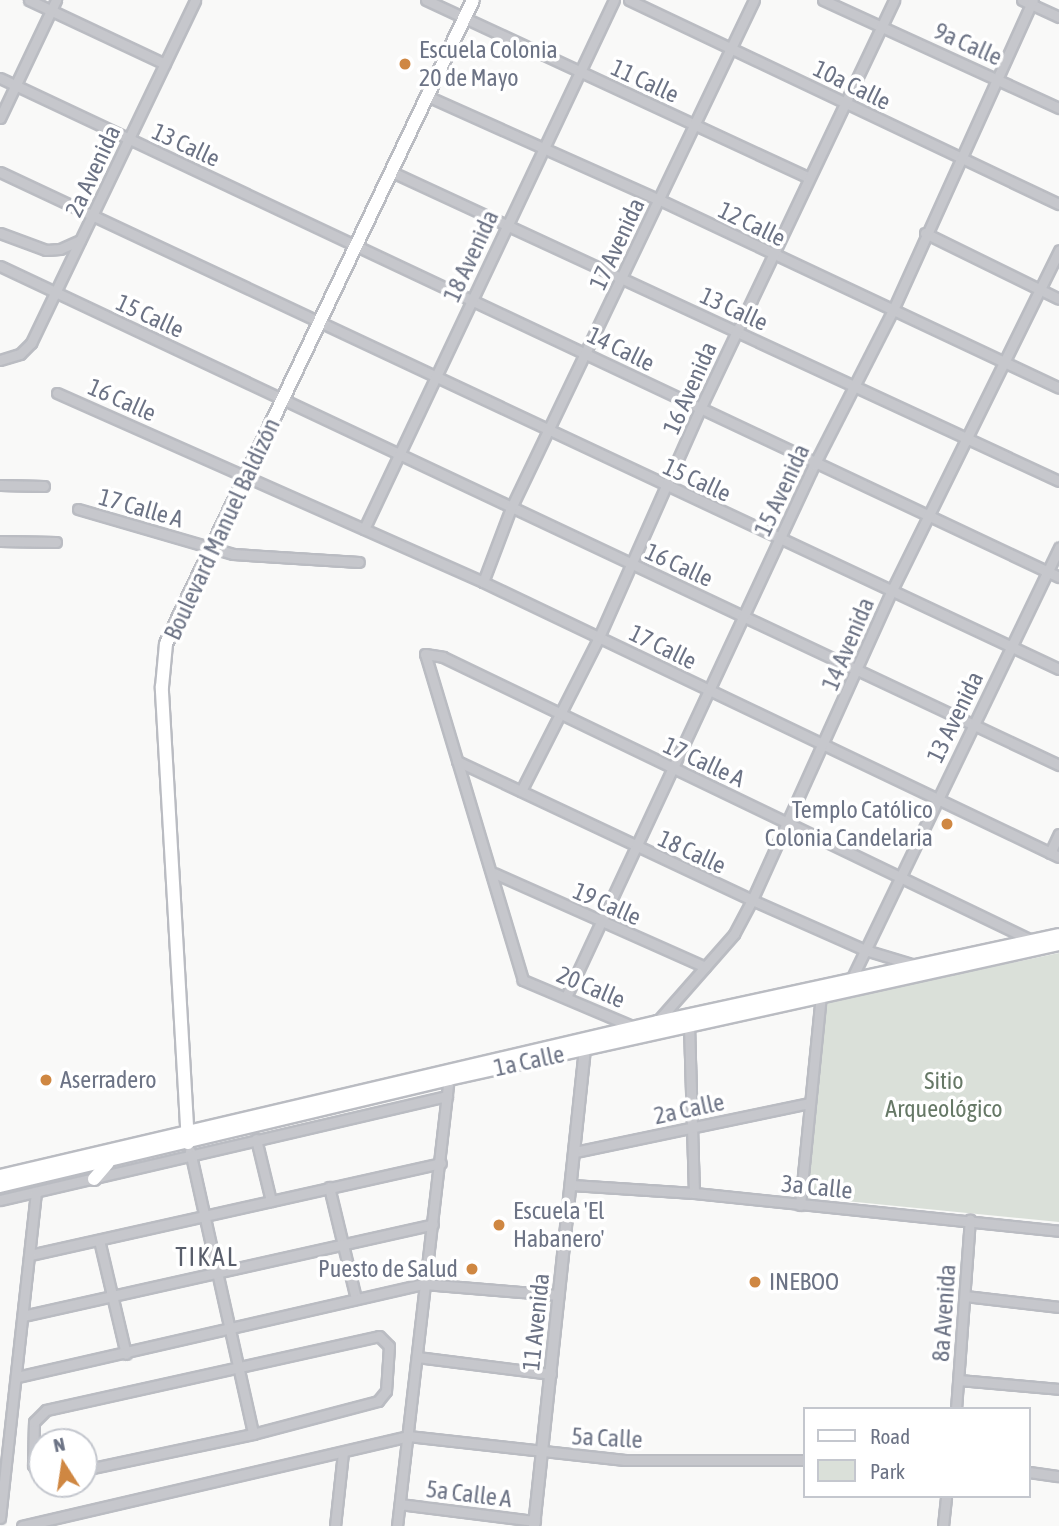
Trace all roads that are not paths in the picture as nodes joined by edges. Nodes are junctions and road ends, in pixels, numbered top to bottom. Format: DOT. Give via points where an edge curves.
graph roads {
  1 [pos="29,0"];
  2 [pos="195,0"];
  3 [pos="426,0"];
  4 [pos="473,0"];
  5 [pos="614,0"];
  6 [pos="629,0"];
  7 [pos="754,0"];
  8 [pos="823,0"];
  9 [pos="894,0"];
  10 [pos="1028,1"];
  11 [pos="54,5"];
  12 [pos="1059,17"];
  13 [pos="464,18"];
  14 [pos="881,27"];
  15 [pos="731,46"];
  16 [pos="165,64"];
  17 [pos="580,73"];
  18 [pos="996,77"];
  19 [pos="0,78"];
  20 [pos="15,84"];
  21 [pos="427,96"];
  22 [pos="843,104"];
  23 [pos="1059,108"];
  24 [pos="0,118"];
  25 [pos="695,126"];
  26 [pos="129,139"];
  27 [pos="543,148"];
  28 [pos="960,158"];
  29 [pos="0,172"];
  30 [pos="392,172"];
  31 [pos="809,178"];
  32 [pos="660,200"];
  33 [pos="1059,204"];
  34 [pos="94,216"];
  35 [pos="508,224"];
  36 [pos="0,233"];
  37 [pos="925,233"];
  38 [pos="84,237"];
  39 [pos="356,245"];
  40 [pos="1059,250"];
  41 [pos="774,256"];
  42 [pos="0,267"];
  43 [pos="623,278"];
  44 [pos="1040,290"];
  45 [pos="57,293"];
  46 [pos="1059,299"];
  47 [pos="471,301"];
  48 [pos="892,312"];
  49 [pos="320,324"];
  50 [pos="737,331"];
  51 [pos="587,354"];
  52 [pos="0,360"];
  53 [pos="1002,362"];
  54 [pos="436,376"];
  55 [pos="854,386"];
  56 [pos="1059,388"];
  57 [pos="57,393"];
  58 [pos="283,400"];
  59 [pos="700,409"];
  60 [pos="550,431"];
  61 [pos="966,437"];
  62 [pos="400,455"];
  63 [pos="814,465"];
  64 [pos="248,477"];
  65 [pos="1059,481"];
  66 [pos="0,485"];
  67 [pos="44,486"];
  68 [pos="668,487"];
  69 [pos="511,508"];
  70 [pos="78,509"];
  71 [pos="929,516"];
  72 [pos="364,529"];
  73 [pos="780,540"];
  74 [pos="0,541"];
  75 [pos="56,542"];
  76 [pos="1059,548"];
  77 [pos="214,549"];
  78 [pos="359,562"];
  79 [pos="632,565"];
  80 [pos="1047,572"];
  81 [pos="1059,577"];
  82 [pos="483,582"];
  83 [pos="891,592"];
  84 [pos="743,616"];
  85 [pos="599,637"];
  86 [pos="1012,647"];
  87 [pos="1059,668"];
  88 [pos="859,670"];
  89 [pos="709,690"];
  90 [pos="559,715"];
  91 [pos="972,724"];
  92 [pos="823,747"];
  93 [pos="457,761"];
  94 [pos="1059,765"];
  95 [pos="673,769"];
  96 [pos="521,791"];
  97 [pos="936,801"];
  98 [pos="787,821"];
  99 [pos="1059,834"];
  100 [pos="637,847"];
  101 [pos="1054,855"];
  102 [pos="494,873"];
  103 [pos="901,876"];
  104 [pos="752,900"];
  105 [pos="599,922"];
  106 [pos="1059,934"];
  107 [pos="1059,944"];
  108 [pos="1034,945"];
  109 [pos="865,950"];
  110 [pos="917,965"];
  111 [pos="705,967"];
  112 [pos="851,980"];
  113 [pos="821,996"];
  114 [pos="566,997"];
  115 [pos="657,1022"];
  116 [pos="689,1025"];
  117 [pos="639,1033"];
  118 [pos="587,1043"];
  119 [pos="448,1074"];
  120 [pos="447,1096"];
  121 [pos="810,1103"];
  122 [pos="692,1128"];
  123 [pos="256,1139"];
  124 [pos="189,1143"];
  125 [pos="130,1152"];
  126 [pos="575,1152"];
  127 [pos="108,1163"];
  128 [pos="441,1163"];
  129 [pos="0,1176"];
  130 [pos="94,1179"];
  131 [pos="572,1185"];
  132 [pos="0,1186"];
  133 [pos="329,1187"];
  134 [pos="36,1192"];
  135 [pos="694,1193"];
  136 [pos="0,1200"];
  137 [pos="271,1201"];
  138 [pos="800,1205"];
  139 [pos="202,1217"];
  140 [pos="970,1220"];
  141 [pos="433,1224"];
  142 [pos="1059,1231"];
  143 [pos="99,1240"];
  144 [pos="341,1245"];
  145 [pos="30,1255"];
  146 [pos="215,1273"];
  147 [pos="424,1284"];
  148 [pos="559,1295"];
  149 [pos="965,1296"];
  150 [pos="111,1297"];
  151 [pos="356,1299"];
  152 [pos="1059,1307"];
  153 [pos="23,1316"];
  154 [pos="229,1330"];
  155 [pos="126,1354"];
  156 [pos="417,1357"];
  157 [pos="238,1367"];
  158 [pos="551,1374"];
  159 [pos="17,1377"];
  160 [pos="959,1380"];
  161 [pos="1059,1389"];
  162 [pos="956,1407"];
  163 [pos="34,1428"];
  164 [pos="253,1434"];
  165 [pos="408,1436"];
  166 [pos="343,1452"];
  167 [pos="542,1453"];
  168 [pos="804,1460"];
  169 [pos="98,1467"];
  170 [pos="1031,1472"];
  171 [pos="1059,1476"];
  172 [pos="946,1498"];
  173 [pos="400,1504"];
  174 [pos="0,1518"];
  175 [pos="534,1524"];
  176 [pos="22,1526"];
  177 [pos="335,1526"];
  178 [pos="397,1526"];
  179 [pos="943,1526"];
  1 -- 11 [label="street"];
  2 -- 16 [label="street, 2a Avenida"];
  3 -- 13 [label="street"];
  4 -- 13 [label="main road, Boulevard Manuel Baldizón"];
  5 -- 17 [label="street, 18 Avenida"];
  6 -- 15 [label="street, 10a Calle"];
  7 -- 15 [label="street, 17 Avenida"];
  8 -- 14 [label="street, 9a Calle"];
  9 -- 14 [label="street, 16 Avenida"];
  10 -- 12 [label="street"];
  10 -- 18 [label="street, 15 Avenida"];
  11 -- 16 [label="street"];
  11 -- 20 [label="street"];
  13 -- 17 [label="street, 11 Calle"];
  13 -- 21 [label="main road, Boulevard Manuel Baldizón"];
  14 -- 18 [label="street, 9a Calle"];
  14 -- 22 [label="street, 16 Avenida"];
  15 -- 22 [label="street, 10a Calle"];
  15 -- 25 [label="street, 17 Avenida"];
  16 -- 26 [label="street, 2a Avenida"];
  17 -- 25 [label="street, 11 Calle"];
  17 -- 27 [label="street, 18 Avenida"];
  18 -- 23 [label="street, 9a Calle"];
  18 -- 28 [label="street, 15 Avenida"];
  19 -- 20 [label="street, 13 Calle"];
  20 -- 24 [label="street"];
  20 -- 26 [label="street, 13 Calle"];
  21 -- 27 [label="street, 12 Calle"];
  21 -- 30 [label="main road, Boulevard Manuel Baldizón"];
  22 -- 28 [label="street, 10a Calle"];
  22 -- 31 [label="street, 16 Avenida"];
  25 -- 31 [label="street, 11 Calle"];
  25 -- 32 [label="street, 17 Avenida"];
  26 -- 34 [label="street, 2a Avenida"];
  26 -- 39 [label="street, 13 Calle"];
  27 -- 32 [label="street, 12 Calle"];
  27 -- 35 [label="street, 18 Avenida"];
  28 -- 33 [label="street, 10a Calle"];
  28 -- 37 [label="street, 15 Avenida"];
  29 -- 34 [label="street"];
  30 -- 35 [label="street, 13 Calle"];
  30 -- 39 [label="main road, Boulevard Manuel Baldizón"];
  31 -- 41 [label="street, 16 Avenida"];
  32 -- 41 [label="street, 12 Calle"];
  32 -- 43 [label="street, 17 Avenida"];
  34 -- 38 [label="street, 2a Avenida"];
  34 -- 49 [label="street"];
  35 -- 43 [label="street, 13 Calle"];
  35 -- 47 [label="street, 18 Avenida"];
  36 -- 38 [label="street" via="46,250 73,246"];
  37 -- 44 [label="street"];
  37 -- 48 [label="street, 15 Avenida"];
  38 -- 45 [label="street, 2a Avenida"];
  39 -- 47 [label="street, 14 Calle"];
  39 -- 49 [label="main road, Boulevard Manuel Baldizón"];
  40 -- 44 [label="street, 14 Avenida"];
  41 -- 48 [label="street, 12 Calle"];
  41 -- 50 [label="street, 16 Avenida"];
  42 -- 45 [label="street, 15 Calle"];
  43 -- 50 [label="street, 13 Calle"];
  43 -- 51 [label="street, 17 Avenida"];
  44 -- 46 [label="street"];
  44 -- 53 [label="street, 14 Avenida"];
  45 -- 52 [label="street, 2a Avenida" via="31,344 20,354"];
  45 -- 58 [label="street, 15 Calle"];
  47 -- 51 [label="street, 14 Calle"];
  47 -- 54 [label="street, 18 Avenida"];
  48 -- 53 [label="street, 12 Calle"];
  48 -- 55 [label="street, 15 Avenida"];
  49 -- 54 [label="street, 15 Calle"];
  49 -- 58 [label="main road, Boulevard Manuel Baldizón"];
  50 -- 55 [label="street, 13 Calle"];
  50 -- 59 [label="street, 16 Avenida"];
  51 -- 59 [label="street, 14 Calle"];
  51 -- 60 [label="street, 17 Avenida"];
  53 -- 56 [label="street, 12 Calle"];
  53 -- 61 [label="street, 14 Avenida"];
  54 -- 60 [label="street, 15 Calle"];
  54 -- 62 [label="street, 18 Avenida"];
  55 -- 61 [label="street, 13 Calle"];
  55 -- 63 [label="street, 15 Avenida"];
  57 -- 64 [label="street, 16 Calle"];
  58 -- 62 [label="street, 16 Calle"];
  58 -- 64 [label="main road, Boulevard Manuel Baldizón"];
  59 -- 63 [label="street, 14 Calle"];
  59 -- 68 [label="street, 16 Avenida"];
  60 -- 68 [label="street, 15 Calle"];
  60 -- 69 [label="street, 17 Avenida"];
  61 -- 65 [label="street, 13 Calle"];
  61 -- 71 [label="street, 14 Avenida"];
  62 -- 69 [label="street, 16 Calle"];
  62 -- 72 [label="street, 18 Avenida"];
  63 -- 71 [label="street, 14 Calle"];
  63 -- 73 [label="street, 15 Avenida"];
  64 -- 72 [label="street, 17 Calle"];
  64 -- 77 [label="main road, Boulevard Manuel Baldizón"];
  66 -- 67 [label="street"];
  68 -- 73 [label="street, 15 Calle"];
  68 -- 79 [label="street, 16 Avenida"];
  69 -- 79 [label="street, 16 Calle"];
  69 -- 82 [label="street, 17 Avenida"];
  70 -- 77 [label="street, 17 Calle A"];
  71 -- 80 [label="street, 14 Calle"];
  71 -- 83 [label="street, 14 Avenida"];
  72 -- 82 [label="street, 17 Calle"];
  73 -- 83 [label="street, 15 Calle"];
  73 -- 84 [label="street, 15 Avenida"];
  74 -- 75 [label="street"];
  76 -- 80 [label="street, 13 Avenida"];
  77 -- 78 [label="street, 17 Calle A"];
  77 -- 124 [label="main road, Boulevard Manuel Baldizón" via="173,622 162,687"];
  79 -- 84 [label="street, 16 Calle"];
  79 -- 85 [label="street, 16 Avenida"];
  80 -- 81 [label="street, 14 Calle"];
  80 -- 86 [label="street, 13 Avenida"];
  82 -- 85 [label="street, 17 Calle"];
  83 -- 86 [label="street, 15 Calle"];
  83 -- 88 [label="street, 14 Avenida"];
  84 -- 88 [label="street, 16 Calle"];
  84 -- 89 [label="street, 15 Avenida"];
  85 -- 89 [label="street, 17 Calle"];
  85 -- 90 [label="street, 16 Avenida"];
  86 -- 87 [label="street, 15 Calle"];
  86 -- 91 [label="street, 13 Avenida"];
  88 -- 91 [label="street, 16 Calle"];
  88 -- 92 [label="street, 14 Avenida"];
  89 -- 92 [label="street, 17 Calle"];
  89 -- 95 [label="street, 15 Avenida"];
  90 -- 93 [label="street, 17 Calle A" via="443,657 425,654"];
  90 -- 95 [label="street, 17 Calle A"];
  90 -- 96 [label="street, 16 Avenida"];
  91 -- 94 [label="street, 16 Calle"];
  91 -- 97 [label="street, 13 Avenida"];
  92 -- 97 [label="street, 17 Calle"];
  92 -- 98 [label="street, 14 Avenida"];
  93 -- 96 [label="street, 18 Calle"];
  93 -- 102 [label="street"];
  95 -- 98 [label="street, 17 Calle A"];
  95 -- 100 [label="street, 15 Avenida"];
  96 -- 100 [label="street, 18 Calle"];
  97 -- 101 [label="street, 17 Calle"];
  97 -- 103 [label="street, 13 Avenida"];
  98 -- 103 [label="street, 17 Calle A"];
  98 -- 104 [label="street, 14 Avenida"];
  99 -- 101 [label="street"];
  100 -- 104 [label="street, 18 Calle"];
  100 -- 105 [label="street, 15 Avenida"];
  102 -- 105 [label="street, 19 Calle"];
  102 -- 114 [label="street, 20 Calle" via="523,980"];
  103 -- 108 [label="street, 17 Calle A"];
  103 -- 109 [label="street, 13 Avenida"];
  104 -- 109 [label="street, 18 Calle"];
  104 -- 111 [label="street, 14 Avenida" via="734,934"];
  105 -- 111 [label="street, 19 Calle"];
  105 -- 114 [label="street, 15 Avenida"];
  106 -- 108 [label="main road, 1a Calle"];
  107 -- 108 [label="main road, 1a Calle"];
  108 -- 110 [label="main road, 1a Calle"];
  108 -- 113 [label="main road, 1a Calle"];
  109 -- 110 [label="street, 18 Calle"];
  109 -- 112 [label="street, 13 Avenida"];
  110 -- 112 [label="main road, 1a Calle"];
  111 -- 115 [label="street, 14 Avenida"];
  112 -- 115 [label="main road, 1a Calle"];
  113 -- 116 [label="main road, 1a Calle"];
  113 -- 121 [label="street"];
  114 -- 117 [label="street, 20 Calle"];
  115 -- 117 [label="main road, 1a Calle"];
  116 -- 117 [label="main road, 1a Calle"];
  116 -- 122 [label="street"];
  117 -- 118 [label="main road, 1a Calle"];
  118 -- 119 [label="main road, 1a Calle"];
  118 -- 126 [label="street, 11 Avenida"];
  119 -- 120 [label="street"];
  119 -- 124 [label="main road, 1a Calle"];
  120 -- 123 [label="street, 1a Calle"];
  120 -- 128 [label="street"];
  121 -- 122 [label="street, 2a Calle"];
  121 -- 138 [label="street"];
  122 -- 126 [label="street, 2a Calle"];
  122 -- 135 [label="street"];
  123 -- 124 [label="street, 1a Calle"];
  123 -- 137 [label="street"];
  124 -- 125 [label="main road, 1a Calle"];
  124 -- 130 [label="street, 1a Calle"];
  124 -- 139 [label="street"];
  125 -- 127 [label="main road, 1a Calle"];
  125 -- 129 [label="main road, 1a Calle"];
  126 -- 131 [label="street, 11 Avenida"];
  127 -- 130 [label="main road"];
  127 -- 132 [label="main road, 1a Calle"];
  128 -- 133 [label="street"];
  128 -- 141 [label="street"];
  130 -- 134 [label="street, 1a Calle"];
  131 -- 135 [label="street, 3a Calle"];
  131 -- 148 [label="street, 11 Avenida"];
  133 -- 137 [label="street"];
  133 -- 144 [label="street"];
  134 -- 136 [label="street, 1a Calle"];
  134 -- 145 [label="street"];
  135 -- 138 [label="street, 3a Calle"];
  137 -- 139 [label="street"];
  138 -- 140 [label="street, 3a Calle"];
  139 -- 143 [label="street"];
  139 -- 146 [label="street"];
  140 -- 142 [label="street, 3a Calle"];
  140 -- 149 [label="street, 8a Avenida"];
  141 -- 144 [label="street"];
  141 -- 147 [label="street"];
  143 -- 145 [label="street"];
  143 -- 150 [label="street"];
  144 -- 146 [label="street"];
  144 -- 151 [label="street"];
  145 -- 153 [label="street"];
  146 -- 150 [label="street"];
  146 -- 154 [label="street"];
  147 -- 148 [label="street"];
  147 -- 151 [label="street"];
  147 -- 156 [label="street"];
  148 -- 158 [label="street, 11 Avenida"];
  149 -- 152 [label="street"];
  149 -- 160 [label="street, 8a Avenida"];
  150 -- 153 [label="street"];
  150 -- 155 [label="street"];
  151 -- 154 [label="street"];
  153 -- 159 [label="street"];
  154 -- 155 [label="street"];
  154 -- 157 [label="street"];
  155 -- 159 [label="street"];
  156 -- 158 [label="street"];
  156 -- 165 [label="street"];
  157 -- 163 [label="street" via="46,1410"];
  157 -- 164 [label="street"];
  157 -- 164 [label="street" via="379,1336 389,1346 386,1391 378,1401"];
  158 -- 167 [label="street, 11 Avenida"];
  159 -- 174 [label="street"];
  160 -- 161 [label="street"];
  160 -- 162 [label="street, 8a Avenida"];
  164 -- 169 [label="street"];
  165 -- 166 [label="street"];
  165 -- 167 [label="street, 5a Calle"];
  165 -- 173 [label="street"];
  166 -- 176 [label="street"];
  166 -- 177 [label="street"];
  167 -- 168 [label="street, 5a Calle" via="625,1460"];
  167 -- 175 [label="street, 11 Avenida"];
  170 -- 171 [label="street"];
  172 -- 179 [label="street"];
  173 -- 175 [label="street, 5a Calle A"];
  173 -- 178 [label="street"];
}
